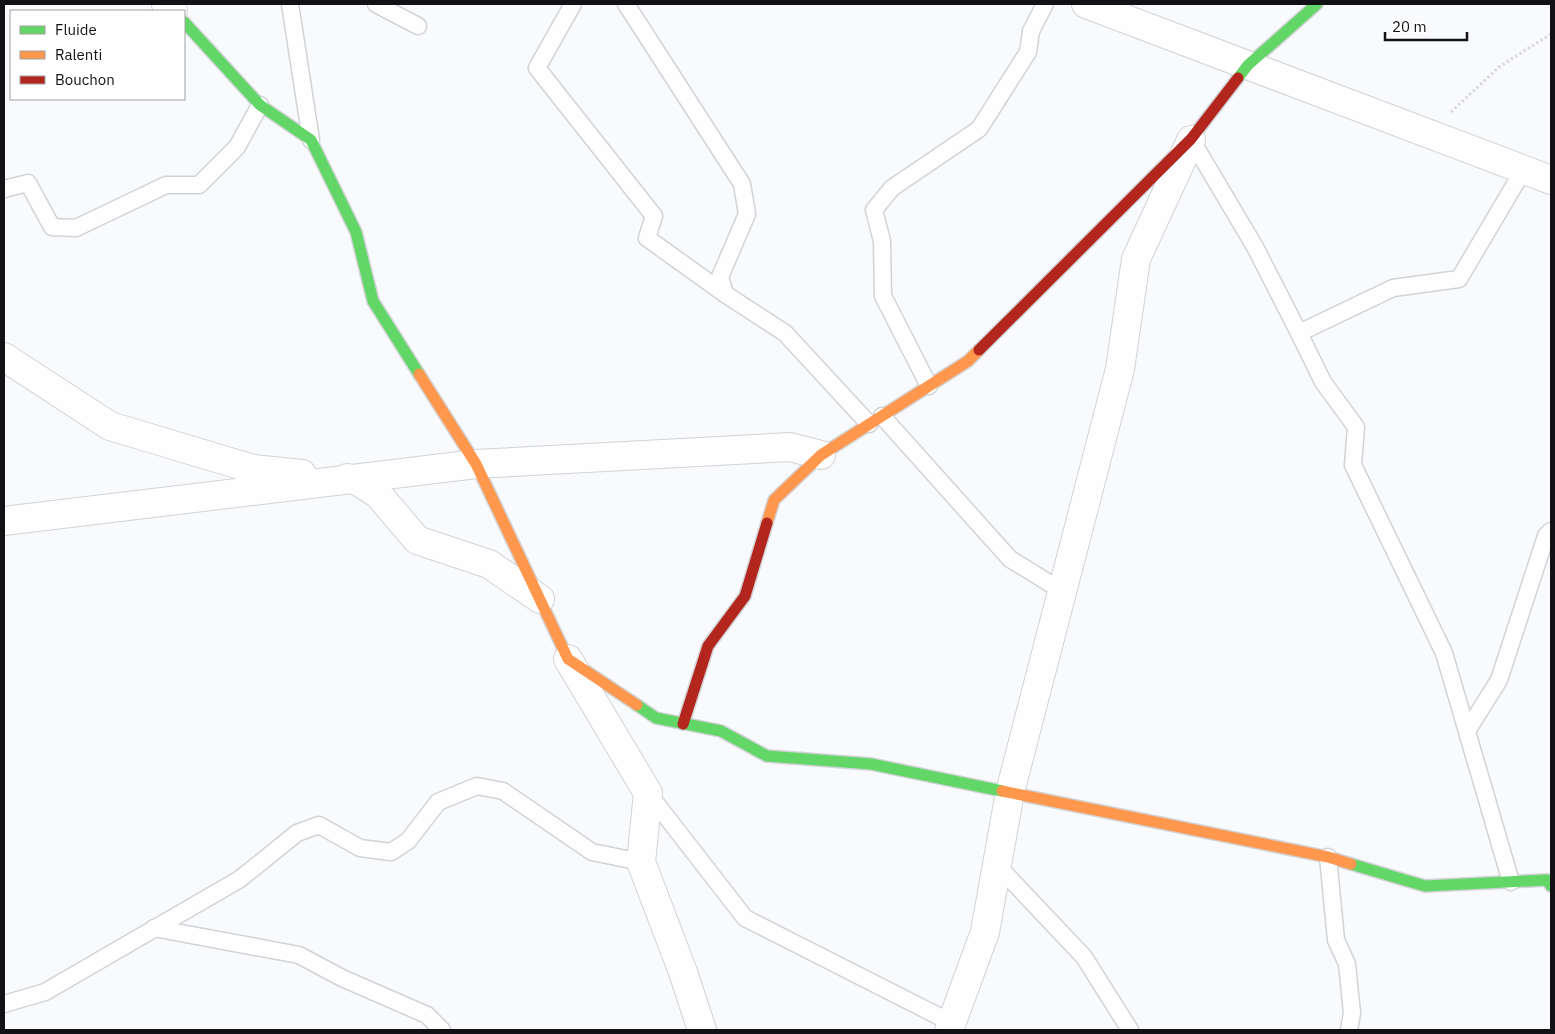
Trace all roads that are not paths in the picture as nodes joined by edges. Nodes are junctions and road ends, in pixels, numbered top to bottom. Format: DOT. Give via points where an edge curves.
graph roads {
  1 [pos="290,4"];
  2 [pos="376,4"];
  3 [pos="573,4"];
  4 [pos="626,4"];
  5 [pos="1045,4"];
  6 [pos="1086,4"];
  7 [pos="1318,4"];
  8 [pos="185,23"];
  9 [pos="418,26"];
  10 [pos="1248,65"];
  11 [pos="260,105"];
  12 [pos="1191,139"];
  13 [pos="311,140"];
  14 [pos="1524,169"];
  15 [pos="1551,180"];
  16 [pos="4,189"];
  17 [pos="726,294"];
  18 [pos="1299,333"];
  19 [pos="4,357"];
  20 [pos="929,386"];
  21 [pos="876,420"];
  22 [pos="821,455"];
  23 [pos="476,464"];
  24 [pos="354,479"];
  25 [pos="4,521"];
  26 [pos="1551,531"];
  27 [pos="1062,591"];
  28 [pos="540,599"];
  29 [pos="568,659"];
  30 [pos="683,724"];
  31 [pos="1468,731"];
  32 [pos="1010,792"];
  33 [pos="648,794"];
  34 [pos="1328,857"];
  35 [pos="641,862"];
  36 [pos="996,866"];
  37 [pos="1550,880"];
  38 [pos="1512,882"];
  39 [pos="154,928"];
  40 [pos="4,1004"];
  41 [pos="950,1026"];
  42 [pos="442,1030"];
  43 [pos="702,1030"];
  44 [pos="1130,1030"];
  45 [pos="1349,1030"];
  1 -- 13 [label="lane"];
  2 -- 9 [label="lane"];
  3 -- 17 [label="lane" via="537,68 654,216 647,238"];
  4 -- 17 [label="lane" via="742,184 748,214 720,277"];
  5 -- 20 [label="lane" via="1031,31 1028,52 979,129 892,188 874,210 882,241 883,296"];
  6 -- 10 [label="street"];
  7 -- 10 [label="street"];
  8 -- 11 [label="street"];
  10 -- 12 [label="street"];
  10 -- 14 [label="street"];
  11 -- 13 [label="street"];
  11 -- 16 [label="lane" via="237,147 198,185 166,185 76,228 52,227 28,183"];
  12 -- 18 [label="lane" via="1255,247"];
  12 -- 20 [label="street" via="968,361"];
  12 -- 27 [label="street" via="1136,259 1120,369"];
  13 -- 23 [label="street" via="356,232 373,301"];
  14 -- 15 [label="street"];
  14 -- 18 [label="lane" via="1459,279 1393,288"];
  17 -- 21 [label="lane" via="785,333"];
  18 -- 31 [label="lane" via="1323,382 1356,427 1353,465 1444,653"];
  19 -- 24 [label="street" via="110,426 253,469"];
  20 -- 21 [label="street"];
  21 -- 22 [label="street"];
  21 -- 27 [label="lane" via="1010,559"];
  22 -- 23 [label="street" via="790,447"];
  22 -- 30 [label="street" via="774,500 745,596 708,646"];
  23 -- 24 [label="street"];
  23 -- 28 [label="street"];
  24 -- 25 [label="street"];
  24 -- 28 [label="street" via="378,494 417,540 489,564"];
  26 -- 31 [label="lane" via="1546,536 1499,680"];
  27 -- 32 [label="street"];
  28 -- 29 [label="street"];
  29 -- 30 [label="street" via="656,718"];
  29 -- 33 [label="street"];
  30 -- 32 [label="street" via="721,731 767,756 871,764"];
  31 -- 38 [label="lane"];
  32 -- 34 [label="street"];
  32 -- 36 [label="street"];
  33 -- 35 [label="street"];
  33 -- 41 [label="lane" via="745,918"];
  34 -- 38 [label="street" via="1425,886"];
  34 -- 45 [label="lane" via="1336,940 1347,964 1352,1013"];
  35 -- 39 [label="lane" via="592,852 503,791 477,786 438,802 408,841 391,852 360,848 319,825 297,833 240,879"];
  35 -- 43 [label="street"];
  36 -- 41 [label="street" via="985,932"];
  36 -- 44 [label="lane" via="1084,957"];
  37 -- 38 [label="street"];
  39 -- 40 [label="lane" via="45,992"];
  39 -- 42 [label="lane" via="299,955 342,978 427,1015"];
}
